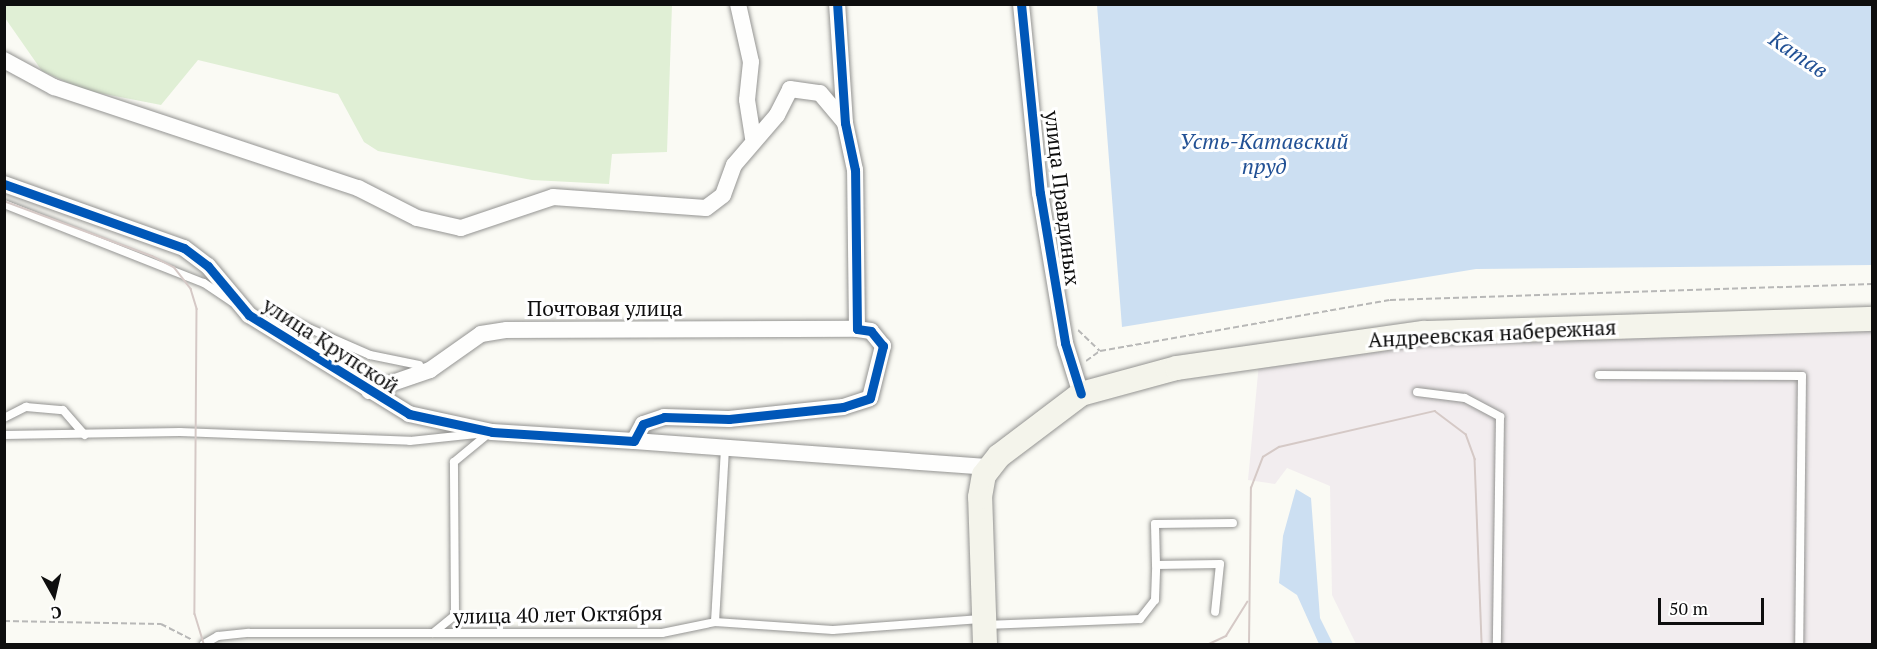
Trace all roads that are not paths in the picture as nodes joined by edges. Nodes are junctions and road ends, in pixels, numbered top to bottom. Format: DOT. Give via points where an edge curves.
graph roads {
  1 [pos="738,4"];
  2 [pos="837,4"];
  3 [pos="1022,4"];
  4 [pos="4,60"];
  5 [pos="845,123"];
  6 [pos="753,138"];
  7 [pos="4,184"];
  8 [pos="4,204"];
  9 [pos="249,315"];
  10 [pos="1872,319"];
  11 [pos="265,326"];
  12 [pos="857,329"];
  13 [pos="419,365"];
  14 [pos="1599,375"];
  15 [pos="369,392"];
  16 [pos="1417,392"];
  17 [pos="1081,394"];
  18 [pos="4,418"];
  19 [pos="492,432"];
  20 [pos="4,435"];
  21 [pos="85,435"];
  22 [pos="634,441"];
  23 [pos="725,447"];
  24 [pos="990,467"];
  25 [pos="1233,523"];
  26 [pos="1156,565"];
  27 [pos="1215,612"];
  28 [pos="715,622"];
  29 [pos="985,629"];
  30 [pos="433,633"];
  31 [pos="204,645"];
  32 [pos="1497,645"];
  33 [pos="1799,645"];
  1 -- 6 [label="street" via="752,62 747,100"];
  2 -- 5 [label="street"];
  3 -- 17 [label="street, улица Правдиных" via="1040,193 1065,343"];
  4 -- 6 [label="street" via="54,87 357,188 417,218 461,228 553,197 706,208 723,195"];
  5 -- 6 [label="street" via="820,93 790,89 761,136"];
  5 -- 12 [label="street" via="855,170"];
  7 -- 9 [label="street, улица Крупской" via="184,248 208,266"];
  8 -- 9 [label="lane" via="204,283"];
  9 -- 11 [label="street, улица Крупской"];
  10 -- 17 [label="main road, Андреевская набережная" via="1424,333 1177,368"];
  11 -- 13 [label="lane" via="284,317 370,355"];
  11 -- 15 [label="street, улица Крупской" via="330,361"];
  12 -- 15 [label="street, Почтовая улица" via="507,330 481,334 430,370"];
  12 -- 22 [label="street" via="871,331 883,346 870,398 843,407 729,419 664,417 643,424"];
  14 -- 33 [label="lane" via="1802,376"];
  15 -- 19 [label="street, улица Крупской" via="409,414"];
  16 -- 32 [label="lane" via="1465,398 1500,417"];
  17 -- 24 [label="main road"];
  18 -- 21 [label="lane" via="26,407 63,410"];
  19 -- 21 [label="lane" via="410,441 180,432"];
  19 -- 22 [label="street, улица Крупской"];
  19 -- 30 [label="lane" via="454,462 455,615"];
  20 -- 21 [label="lane"];
  22 -- 23 [label="street, улица Крупской"];
  23 -- 24 [label="street, улица Крупской"];
  23 -- 28 [label="lane"];
  24 -- 29 [label="main road" via="980,497"];
  25 -- 26 [label="lane, улица 40 лет Октября" via="1155,524"];
  26 -- 27 [label="lane" via="1220,564"];
  26 -- 29 [label="lane, улица 40 лет Октября" via="1155,600 1140,619"];
  28 -- 29 [label="lane, улица 40 лет Октября" via="833,630"];
  28 -- 30 [label="lane, улица 40 лет Октября" via="662,633"];
  30 -- 31 [label="lane, улица 40 лет Октября" via="249,633 218,636"];
}
